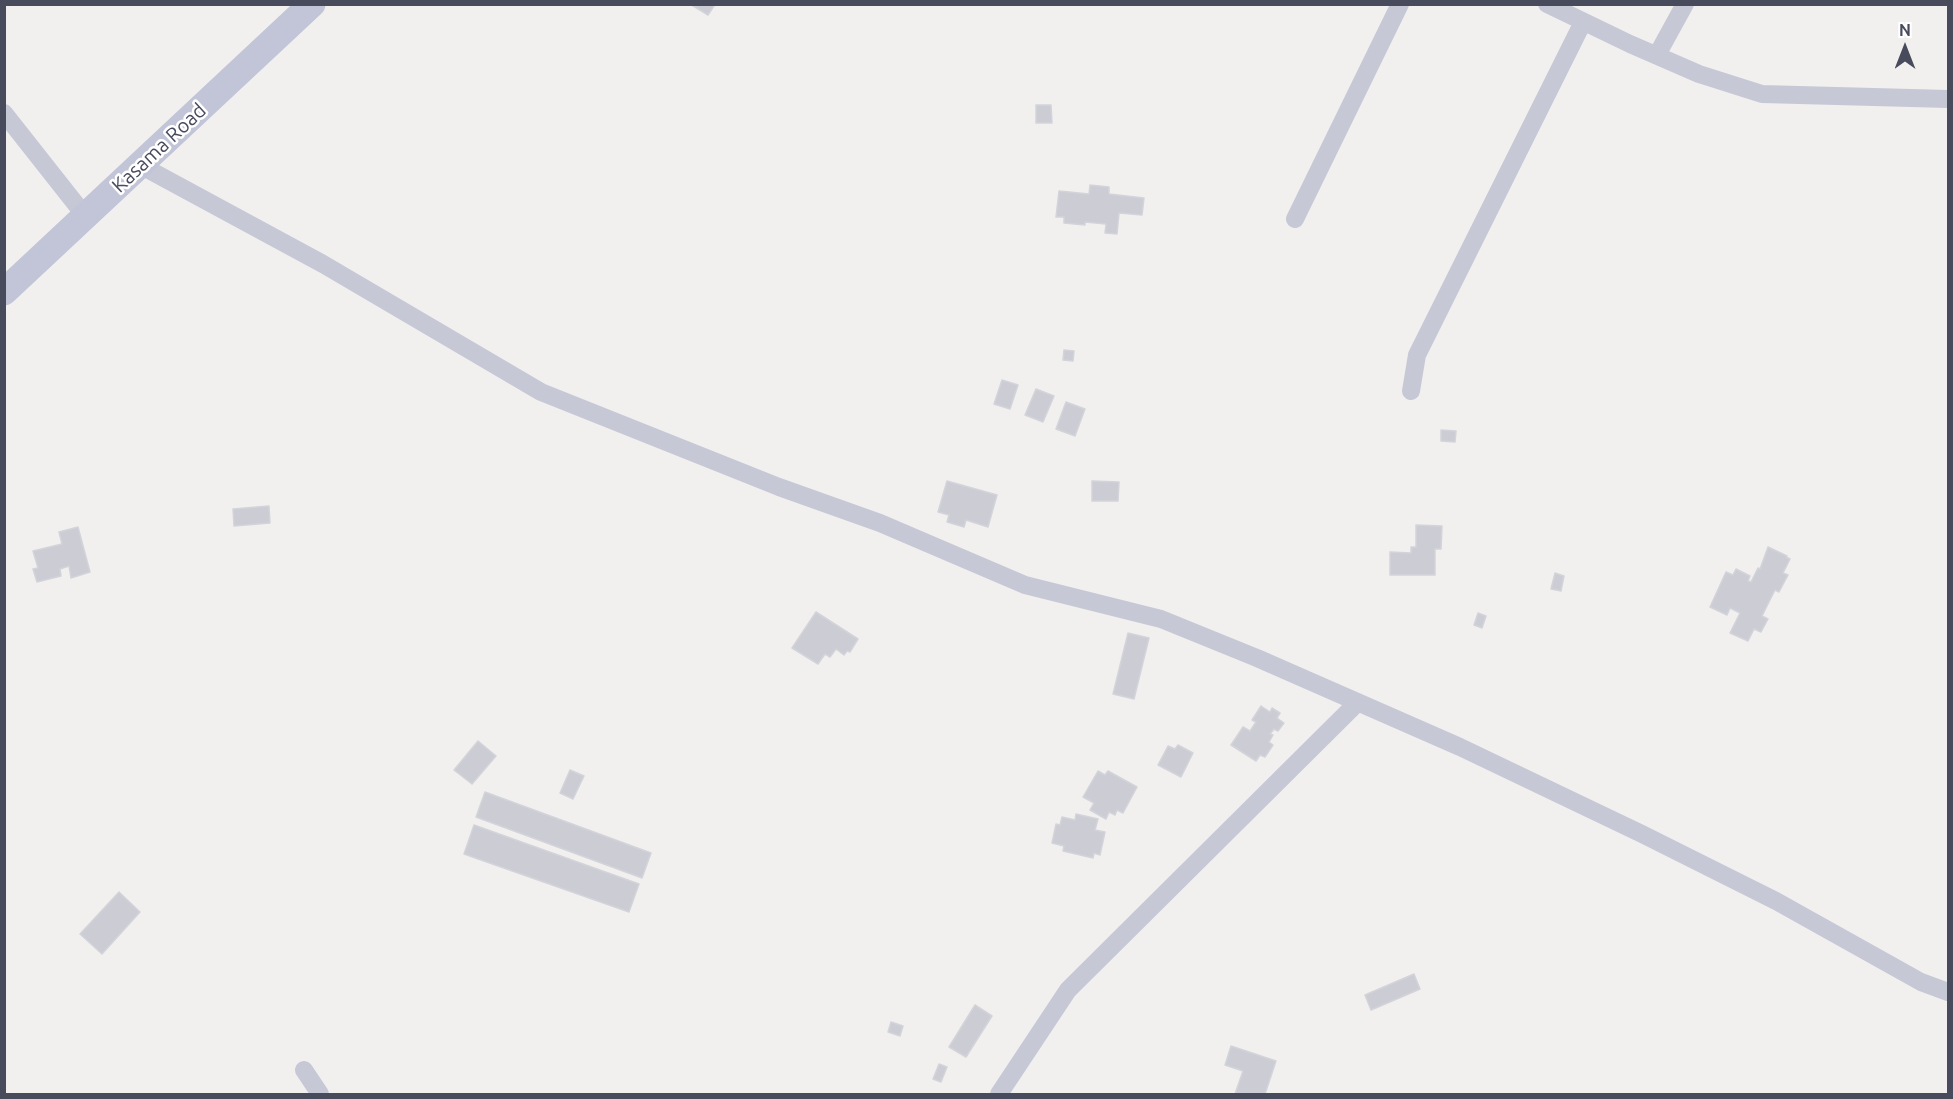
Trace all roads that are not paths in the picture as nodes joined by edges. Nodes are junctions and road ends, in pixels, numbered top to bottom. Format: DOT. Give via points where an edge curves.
graph roads {
  1 [pos="312,4"];
  2 [pos="1400,4"];
  3 [pos="1547,4"];
  4 [pos="1685,4"];
  5 [pos="1583,22"];
  6 [pos="1657,55"];
  7 [pos="1948,99"];
  8 [pos="4,113"];
  9 [pos="140,165"];
  10 [pos="86,218"];
  11 [pos="1295,219"];
  12 [pos="4,292"];
  13 [pos="1411,391"];
  14 [pos="1358,702"];
  15 [pos="1948,992"];
  16 [pos="304,1070"];
  17 [pos="320,1095"];
  18 [pos="999,1095"];
  1 -- 9 [label="street, Kasama Road"];
  2 -- 11 [label="street"];
  3 -- 5 [label="street"];
  4 -- 6 [label="street"];
  5 -- 6 [label="street"];
  5 -- 13 [label="street" via="1417,356"];
  6 -- 7 [label="street" via="1699,74 1762,94"];
  8 -- 10 [label="street"];
  9 -- 10 [label="street, Kasama Road"];
  9 -- 14 [label="street" via="323,264 541,392 880,523 1025,585 1161,619"];
  10 -- 12 [label="street, Kasama Road"];
  14 -- 15 [label="street" via="1642,834 1776,901 1921,982"];
  14 -- 18 [label="street" via="1068,990"];
  16 -- 17 [label="street"];
}
